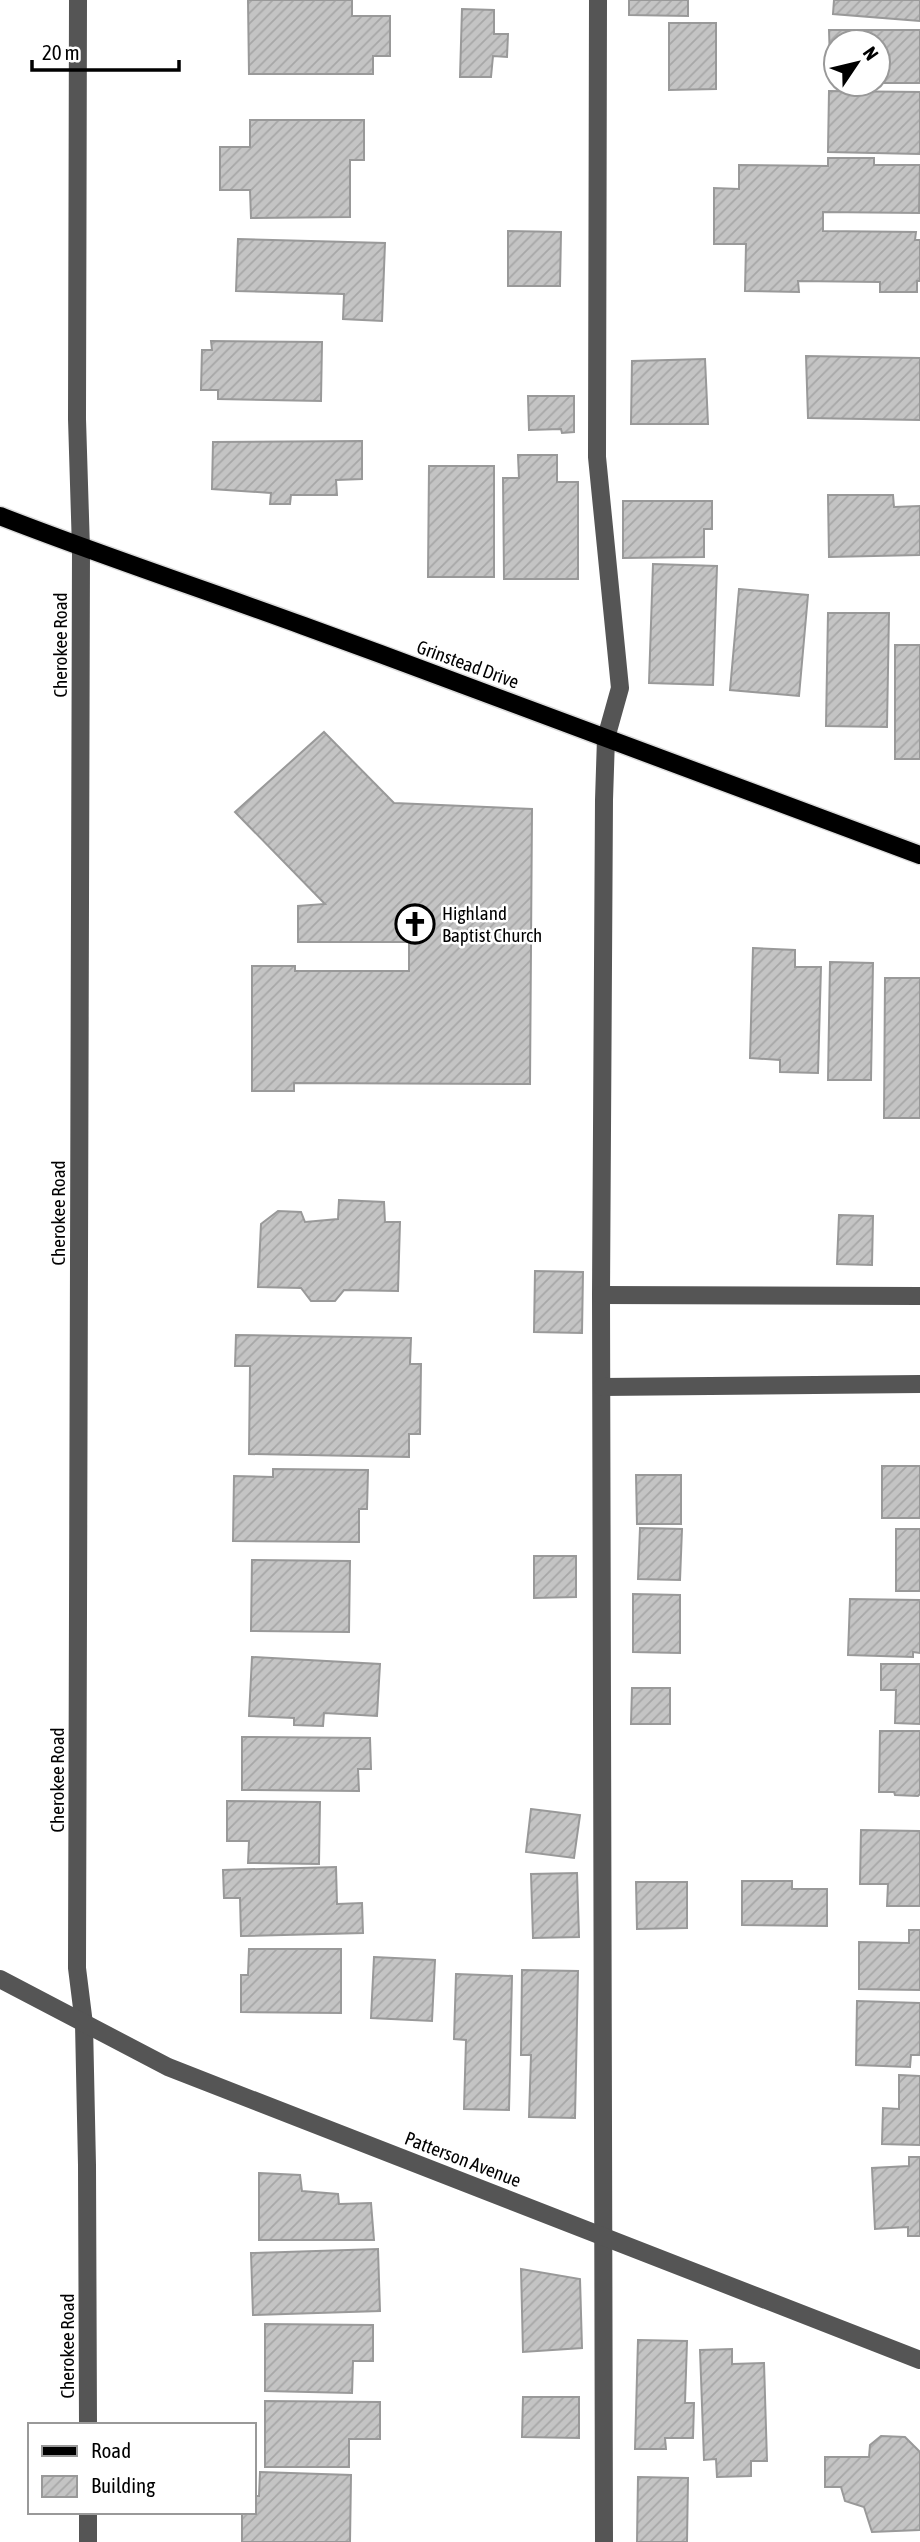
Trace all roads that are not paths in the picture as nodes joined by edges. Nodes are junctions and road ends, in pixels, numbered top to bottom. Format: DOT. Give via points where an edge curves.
graph roads {
  1 [pos="78,0"];
  2 [pos="598,0"];
  3 [pos="0,516"];
  4 [pos="82,549"];
  5 [pos="606,738"];
  6 [pos="920,855"];
  7 [pos="601,1295"];
  8 [pos="920,1296"];
  9 [pos="920,1384"];
  10 [pos="602,1387"];
  11 [pos="0,1979"];
  12 [pos="84,2024"];
  13 [pos="604,2237"];
  14 [pos="920,2360"];
  15 [pos="88,2423"];
  16 [pos="88,2514"];
  17 [pos="88,2542"];
  18 [pos="604,2542"];
  1 -- 4 [label="street, Cherokee Road" via="77,419"];
  2 -- 5 [label="street" via="597,457 620,688"];
  3 -- 4 [label="main road, Grinstead Drive"];
  4 -- 5 [label="main road, Grinstead Drive" via="158,572"];
  4 -- 12 [label="street, Cherokee Road" via="77,1968"];
  5 -- 6 [label="main road, Grinstead Drive"];
  5 -- 7 [label="street"];
  7 -- 8 [label="street"];
  7 -- 10 [label="street"];
  9 -- 10 [label="street"];
  10 -- 13 [label="street"];
  11 -- 12 [label="street, Patterson Avenue"];
  12 -- 13 [label="street, Patterson Avenue" via="168,2067"];
  12 -- 15 [label="street, Cherokee Road"];
  13 -- 14 [label="street, Patterson Avenue"];
  13 -- 18 [label="street"];
  16 -- 17 [label="street"];
}
